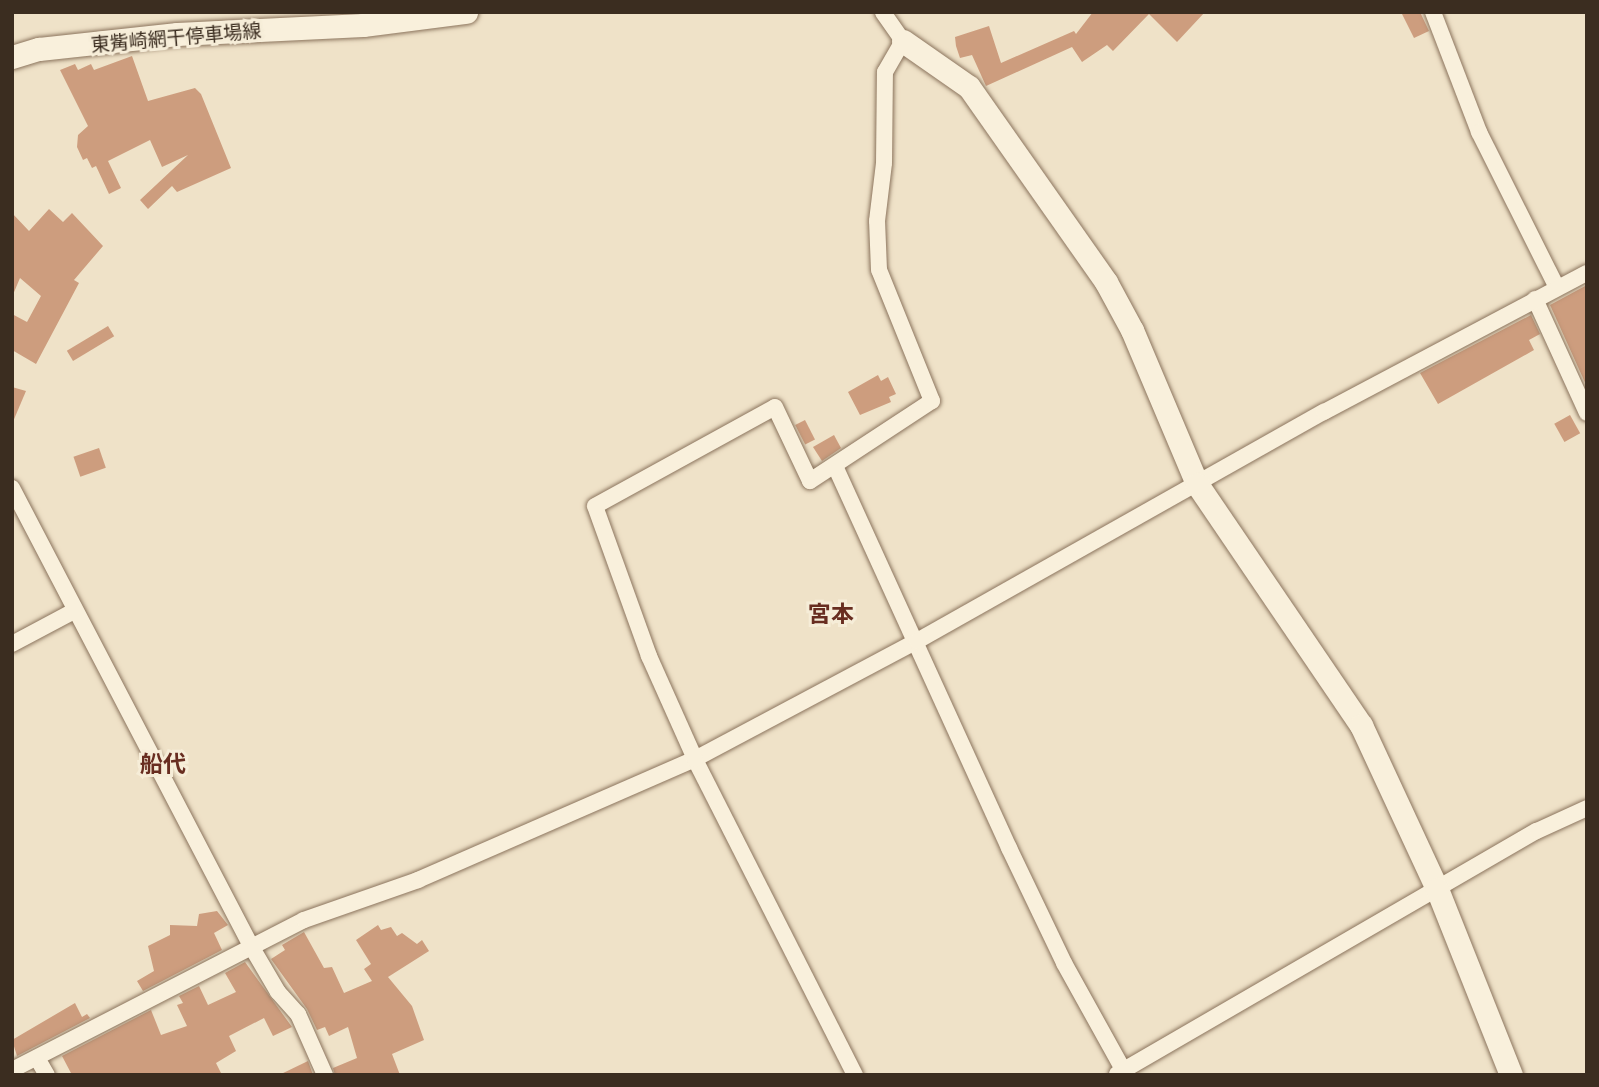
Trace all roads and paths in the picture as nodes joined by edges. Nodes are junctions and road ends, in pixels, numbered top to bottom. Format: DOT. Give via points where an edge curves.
graph roads {
  1 [pos="466,12"];
  2 [pos="883,12"];
  3 [pos="1433,12"];
  4 [pos="903,41"];
  5 [pos="12,57"];
  6 [pos="1587,273"];
  7 [pos="1556,286"];
  8 [pos="1535,299"];
  9 [pos="1587,413"];
  10 [pos="835,466"];
  11 [pos="1197,484"];
  12 [pos="12,488"];
  13 [pos="74,611"];
  14 [pos="917,641"];
  15 [pos="12,644"];
  16 [pos="695,759"];
  17 [pos="1587,808"];
  18 [pos="1437,889"];
  19 [pos="251,946"];
  20 [pos="37,1058"];
  21 [pos="12,1070"];
  22 [pos="1122,1073"];
  23 [pos="47,1075"];
  24 [pos="325,1075"];
  25 [pos="855,1075"];
  26 [pos="1511,1075"];
  1 -- 5 [label="street, 東觜崎網干停車場線" via="363,25 177,34 39,49"];
  2 -- 4 [label="street"];
  3 -- 7 [label="street" via="1479,132"];
  4 -- 10 [label="street" via="885,72 879,270 932,401"];
  4 -- 11 [label="street" via="970,87 1106,282 1132,330"];
  6 -- 7 [label="street"];
  7 -- 8 [label="street"];
  8 -- 9 [label="street"];
  8 -- 11 [label="street"];
  10 -- 14 [label="street"];
  10 -- 16 [label="street" via="810,481 775,407 595,506 649,656"];
  11 -- 14 [label="street"];
  11 -- 18 [label="street" via="1361,725"];
  12 -- 13 [label="street"];
  13 -- 15 [label="street"];
  13 -- 19 [label="street"];
  14 -- 16 [label="street"];
  14 -- 22 [label="street" via="1009,848"];
  16 -- 19 [label="street" via="418,880 304,920"];
  16 -- 25 [label="street"];
  17 -- 18 [label="street"];
  18 -- 22 [label="street"];
  18 -- 26 [label="street"];
  19 -- 20 [label="street"];
  19 -- 24 [label="street" via="278,992 298,1014"];
  20 -- 21 [label="street"];
  20 -- 23 [label="street"];
}
